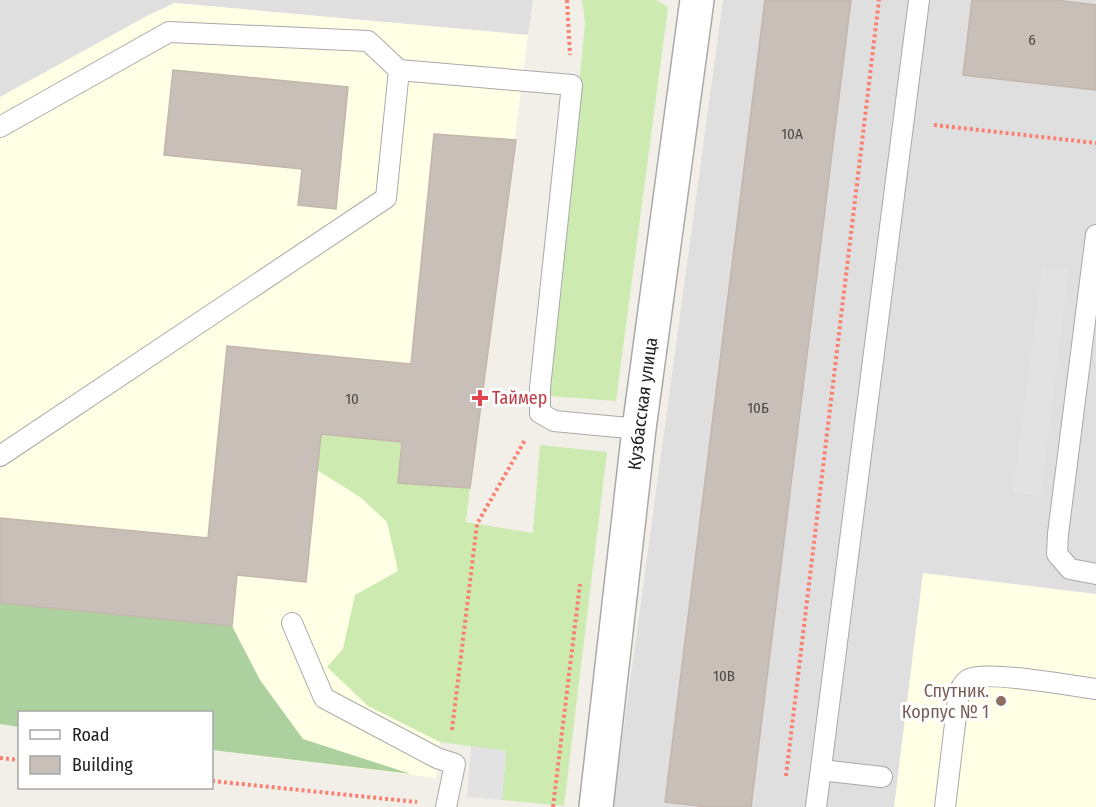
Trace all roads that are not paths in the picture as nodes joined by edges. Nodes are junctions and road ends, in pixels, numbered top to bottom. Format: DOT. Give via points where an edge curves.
graph roads {
  1 [pos="697,0"];
  2 [pos="919,0"];
  3 [pos="399,70"];
  4 [pos="0,127"];
  5 [pos="1096,235"];
  6 [pos="639,429"];
  7 [pos="0,456"];
  8 [pos="1096,574"];
  9 [pos="292,623"];
  10 [pos="1096,688"];
  11 [pos="821,770"];
  12 [pos="882,777"];
  13 [pos="446,806"];
  14 [pos="596,807"];
  15 [pos="816,807"];
  16 [pos="945,807"];
  1 -- 6 [label="street, Кузбасская улица"];
  2 -- 11 [label="lane"];
  3 -- 4 [label="lane" via="368,41 169,32"];
  3 -- 6 [label="lane" via="572,85 540,413 554,421"];
  3 -- 7 [label="lane" via="386,198"];
  5 -- 8 [label="lane" via="1057,554 1070,569"];
  6 -- 14 [label="street, Кузбасская улица"];
  9 -- 13 [label="lane" via="324,698 455,764"];
  10 -- 16 [label="lane" via="992,676 971,678 962,686 958,699"];
  11 -- 12 [label="lane"];
  11 -- 15 [label="lane"];
}
